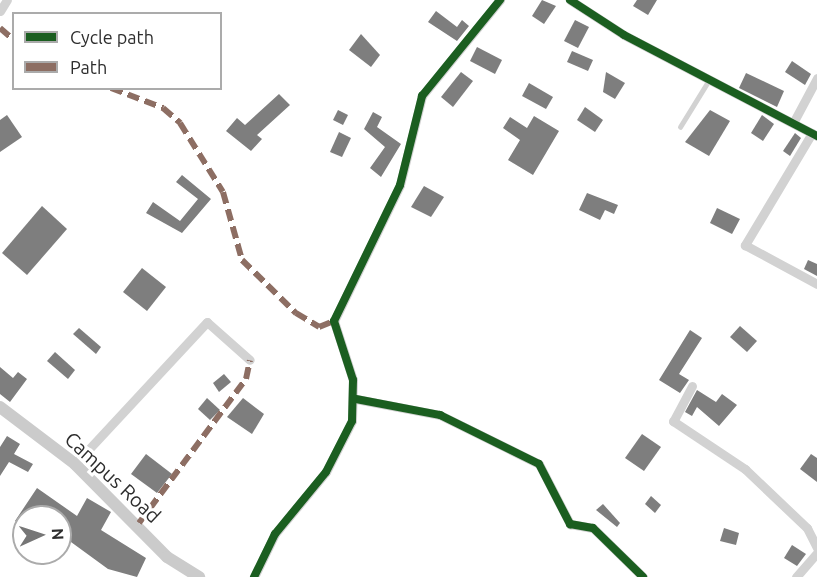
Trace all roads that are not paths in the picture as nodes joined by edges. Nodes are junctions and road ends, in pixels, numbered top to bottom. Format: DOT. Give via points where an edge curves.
graph roads {
  1 [pos="7,0"];
  2 [pos="500,0"];
  3 [pos="570,0"];
  4 [pos="0,11"];
  5 [pos="817,78"];
  6 [pos="709,80"];
  7 [pos="793,123"];
  8 [pos="680,127"];
  9 [pos="814,134"];
  10 [pos="817,284"];
  11 [pos="250,360"];
  12 [pos="692,386"];
  13 [pos="356,399"];
  14 [pos="0,407"];
  15 [pos="75,464"];
  16 [pos="817,548"];
  17 [pos="817,553"];
  18 [pos="199,577"];
  19 [pos="254,577"];
  20 [pos="643,577"];
  21 [pos="796,577"];
  1 -- 4 [label="street"];
  2 -- 13 [label="street" via="422,96 400,184 334,321"];
  3 -- 6 [label="street"];
  5 -- 7 [label="street"];
  6 -- 7 [label="street"];
  6 -- 8 [label="lane"];
  7 -- 9 [label="street"];
  9 -- 10 [label="street" via="745,246"];
  11 -- 15 [label="street" via="207,322"];
  12 -- 16 [label="street" via="672,422 745,469 807,528"];
  13 -- 19 [label="street" via="344,440 275,534"];
  13 -- 20 [label="street" via="440,415 539,464 570,524 593,528"];
  14 -- 15 [label="street, Campus Road"];
  15 -- 18 [label="street, Campus Road" via="167,556"];
  17 -- 21 [label="street"];
}
